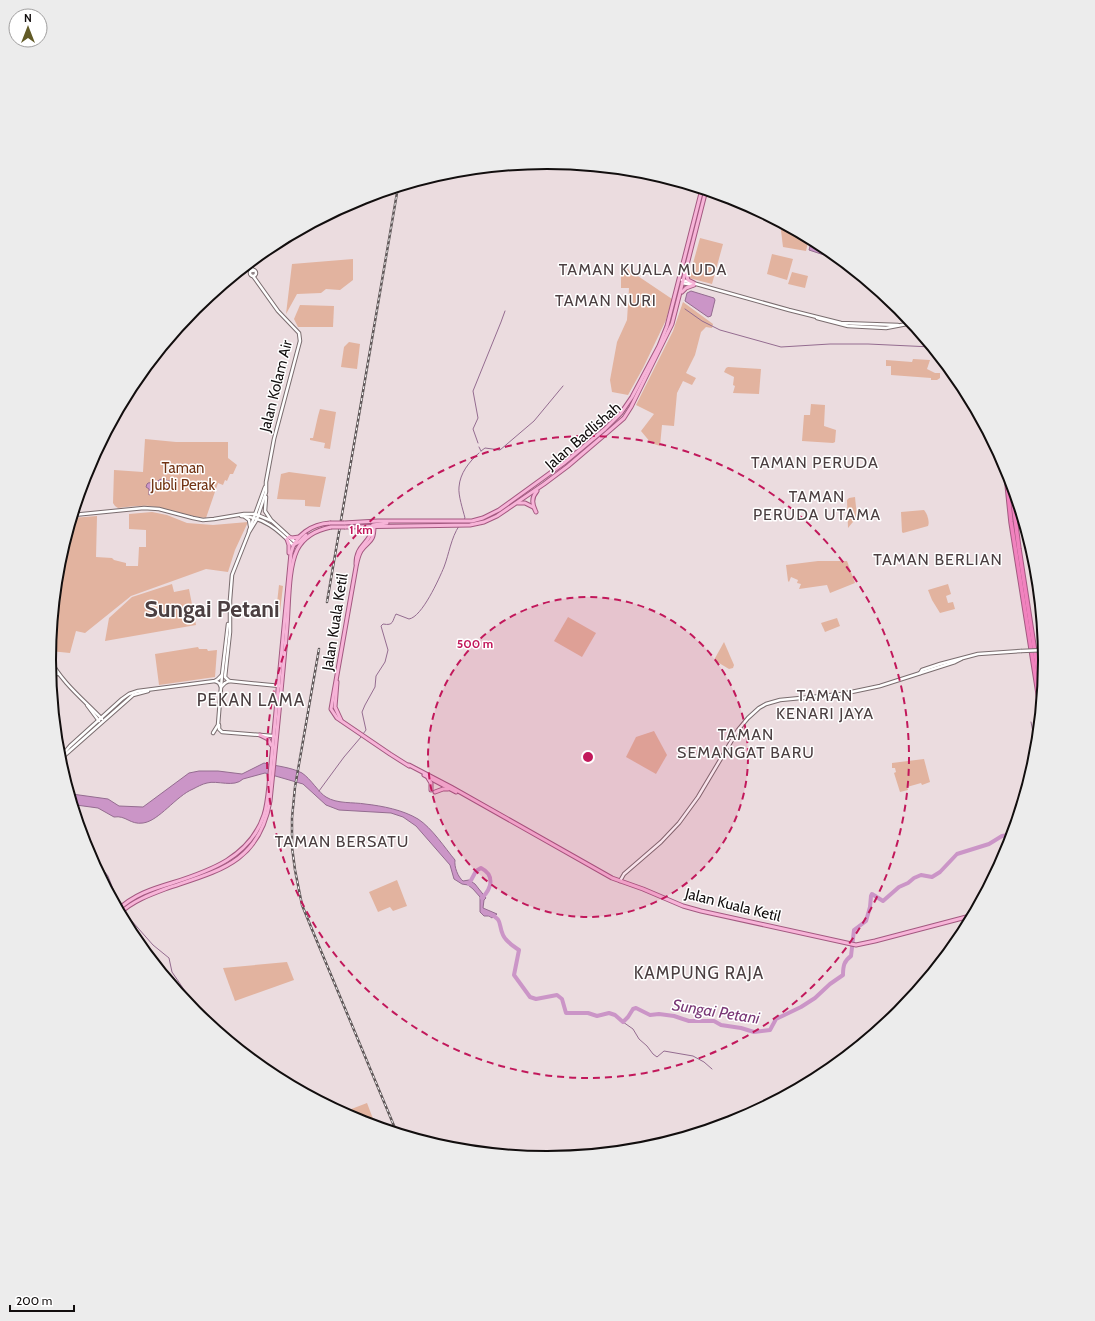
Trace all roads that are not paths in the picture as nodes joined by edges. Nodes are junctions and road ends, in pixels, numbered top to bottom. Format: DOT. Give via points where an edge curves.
graph roads {
  1 [pos="701,194"];
  2 [pos="705,195"];
  3 [pos="252,271"];
  4 [pos="686,273"];
  5 [pos="254,275"];
  6 [pos="682,281"];
  7 [pos="694,284"];
  8 [pos="680,294"];
  9 [pos="906,324"];
  10 [pos="660,347"];
  11 [pos="266,482"];
  12 [pos="544,484"];
  13 [pos="1007,487"];
  14 [pos="266,492"];
  15 [pos="1012,501"];
  16 [pos="518,502"];
  17 [pos="532,507"];
  18 [pos="536,512"];
  19 [pos="79,514"];
  20 [pos="237,516"];
  21 [pos="245,516"];
  22 [pos="256,516"];
  23 [pos="272,521"];
  24 [pos="397,521"];
  25 [pos="345,523"];
  26 [pos="330,525"];
  27 [pos="250,526"];
  28 [pos="361,526"];
  29 [pos="373,526"];
  30 [pos="382,526"];
  31 [pos="316,531"];
  32 [pos="249,532"];
  33 [pos="372,534"];
  34 [pos="302,535"];
  35 [pos="288,538"];
  36 [pos="294,544"];
  37 [pos="290,559"];
  38 [pos="293,564"];
  39 [pos="1039,650"];
  40 [pos="56,671"];
  41 [pos="223,676"];
  42 [pos="1039,676"];
  43 [pos="215,681"];
  44 [pos="229,681"];
  45 [pos="280,686"];
  46 [pos="221,688"];
  47 [pos="150,690"];
  48 [pos="1038,693"];
  49 [pos="126,701"];
  50 [pos="131,702"];
  51 [pos="278,720"];
  52 [pos="101,721"];
  53 [pos="218,725"];
  54 [pos="222,732"];
  55 [pos="260,735"];
  56 [pos="273,736"];
  57 [pos="272,748"];
  58 [pos="64,753"];
  59 [pos="65,755"];
  60 [pos="273,760"];
  61 [pos="409,765"];
  62 [pos="427,776"];
  63 [pos="270,786"];
  64 [pos="450,789"];
  65 [pos="431,790"];
  66 [pos="435,792"];
  67 [pos="460,793"];
  68 [pos="620,881"];
  69 [pos="167,884"];
  70 [pos="153,893"];
  71 [pos="137,896"];
  72 [pos="124,906"];
  73 [pos="966,917"];
  1 -- 6 [label="main road, Jalan Badlishah"];
  2 -- 4 [label="main road, Jalan Badlishah"];
  3 -- 5 [label="main road" via="255,272"];
  3 -- 5 [label="main road" via="250,274"];
  4 -- 6 [label="main road, Jalan Badlishah"];
  4 -- 7 [label="main road" via="688,280"];
  5 -- 11 [label="main road, Jalan Kolam Air" via="278,311 299,333 300,338 277,426"];
  6 -- 7 [label="main road"];
  6 -- 8 [label="main road, Jalan Badlishah"];
  6 -- 10 [label="main road, Jalan Badlishah"];
  7 -- 8 [label="main road"];
  7 -- 9 [label="main road" via="844,323"];
  8 -- 10 [label="main road, Jalan Badlishah" via="672,324"];
  10 -- 12 [label="main road, Jalan Badlishah" via="627,414"];
  10 -- 24 [label="main road, Jalan Badlishah" via="621,413 554,471 507,505 483,518 465,521"];
  11 -- 14 [label="main road, Jalan Kolam Air"];
  11 -- 22 [label="main road, Jalan Kolam Air"];
  12 -- 16 [label="main road, Jalan Badlishah"];
  12 -- 18 [label="main road" via="532,498"];
  13 -- 48 [label="highway"];
  14 -- 22 [label="main road, Jalan Kolam Air"];
  14 -- 23 [label="main road" via="266,511"];
  15 -- 42 [label="highway"];
  16 -- 17 [label="main road"];
  16 -- 30 [label="main road, Jalan Badlishah" via="493,519 478,524"];
  19 -- 20 [label="main road" via="144,508 199,519 212,520"];
  20 -- 21 [label="main road"];
  20 -- 22 [label="main road"];
  21 -- 22 [label="main road"];
  21 -- 27 [label="main road"];
  22 -- 23 [label="main road"];
  22 -- 27 [label="main road"];
  22 -- 32 [label="main road"];
  22 -- 35 [label="main road"];
  23 -- 35 [label="main road"];
  24 -- 25 [label="main road, Jalan Badlishah"];
  24 -- 29 [label="main road"];
  25 -- 26 [label="main road, Jalan Badlishah, bridge"];
  25 -- 29 [label="main road"];
  26 -- 28 [label="main road, Jalan Badlishah, bridge"];
  26 -- 31 [label="main road"];
  26 -- 34 [label="main road" via="313,527"];
  27 -- 32 [label="main road"];
  28 -- 29 [label="main road, Jalan Badlishah"];
  28 -- 33 [label="main road"];
  29 -- 30 [label="main road, Jalan Badlishah"];
  29 -- 33 [label="main road"];
  30 -- 33 [label="main road, Jalan Kuala Ketil"];
  31 -- 36 [label="main road"];
  31 -- 38 [label="main road" via="300,546"];
  32 -- 41 [label="main road" via="232,575"];
  33 -- 61 [label="main road, Jalan Kuala Ketil" via="358,551 356,558 335,707 341,720"];
  34 -- 35 [label="main road"];
  34 -- 36 [label="main road"];
  35 -- 36 [label="main road"];
  35 -- 37 [label="main road"];
  36 -- 37 [label="main road"];
  36 -- 38 [label="main road"];
  37 -- 45 [label="main road"];
  38 -- 45 [label="main road"];
  39 -- 68 [label="main road, bridge" via="981,653 880,686 766,704 738,730 704,788 679,823 624,874"];
  40 -- 52 [label="main road"];
  41 -- 43 [label="main road"];
  41 -- 44 [label="main road"];
  41 -- 46 [label="main road"];
  43 -- 46 [label="main road"];
  43 -- 47 [label="main road"];
  44 -- 45 [label="main road"];
  44 -- 46 [label="main road"];
  45 -- 51 [label="main road"];
  45 -- 56 [label="main road"];
  46 -- 53 [label="main road"];
  47 -- 49 [label="main road" via="133,695"];
  47 -- 52 [label="main road" via="128,695"];
  49 -- 50 [label="main road"];
  49 -- 52 [label="main road"];
  51 -- 56 [label="main road"];
  51 -- 60 [label="main road"];
  52 -- 58 [label="main road"];
  52 -- 59 [label="main road"];
  53 -- 54 [label="main road"];
  53 -- 54 [label="main road" via="213,733"];
  54 -- 55 [label="main road"];
  55 -- 56 [label="main road"];
  55 -- 57 [label="main road" via="270,741"];
  56 -- 57 [label="main road"];
  57 -- 60 [label="main road"];
  60 -- 63 [label="main road"];
  61 -- 62 [label="main road, Jalan Kuala Ketil"];
  61 -- 67 [label="main road, Jalan Kuala Ketil"];
  62 -- 64 [label="main road, Jalan Kuala Ketil"];
  62 -- 65 [label="main road"];
  63 -- 69 [label="main road" via="262,820 255,834 240,852 221,864"];
  63 -- 70 [label="main road" via="268,810 262,829 241,857 215,871"];
  64 -- 66 [label="main road"];
  64 -- 67 [label="main road, Jalan Kuala Ketil"];
  67 -- 68 [label="main road, Jalan Kuala Ketil"];
  68 -- 73 [label="main road, Jalan Kuala Ketil" via="701,911 856,945"];
  69 -- 70 [label="main road"];
  69 -- 71 [label="main road"];
  70 -- 71 [label="main road"];
  70 -- 72 [label="main road"];
  71 -- 72 [label="main road"];
}
